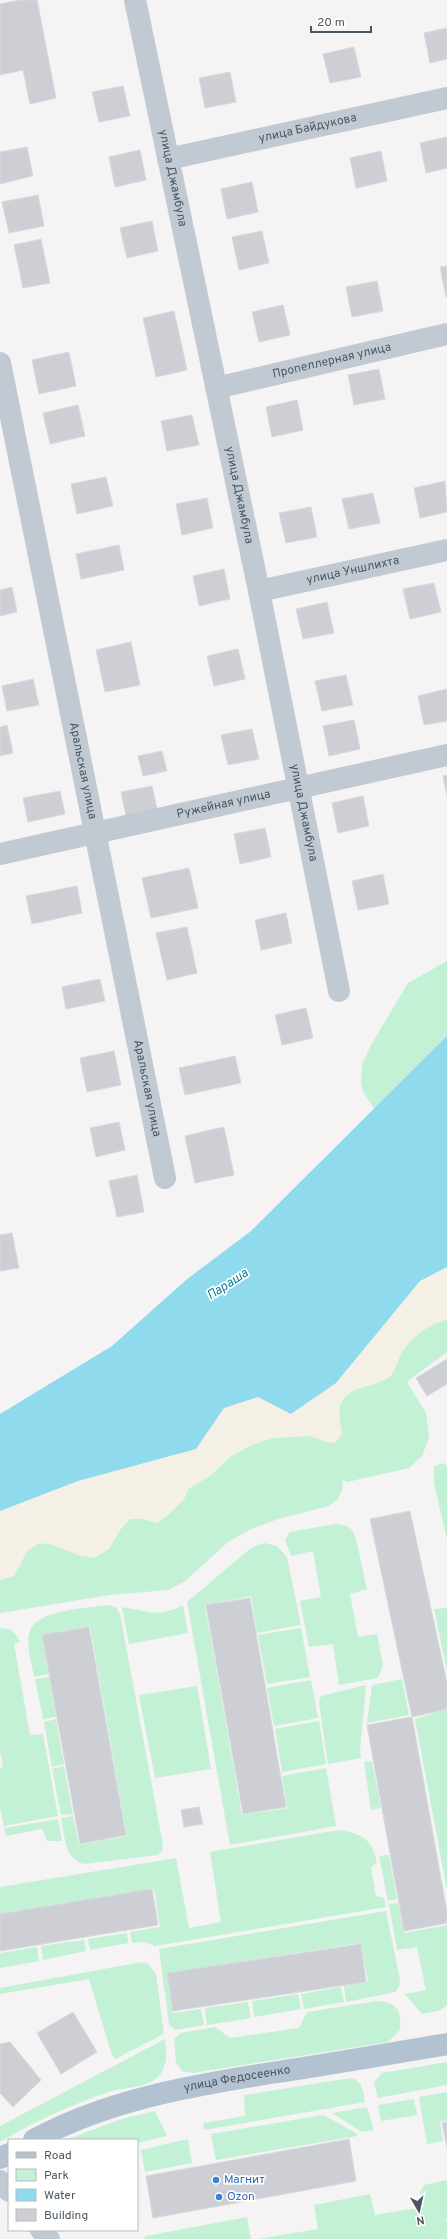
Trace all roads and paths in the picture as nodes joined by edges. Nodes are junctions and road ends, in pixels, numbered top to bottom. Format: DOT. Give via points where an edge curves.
graph roads {
  1 [pos="135,0"];
  2 [pos="447,98"];
  3 [pos="168,159"];
  4 [pos="447,334"];
  5 [pos="0,363"];
  6 [pos="216,388"];
  7 [pos="447,550"];
  8 [pos="259,591"];
  9 [pos="447,755"];
  10 [pos="297,790"];
  11 [pos="95,833"];
  12 [pos="0,854"];
  13 [pos="339,992"];
  14 [pos="165,1178"];
  15 [pos="447,2044"];
  16 [pos="36,2139"];
  17 [pos="0,2181"];
  18 [pos="8,2190"];
  19 [pos="43,2231"];
  20 [pos="49,2239"];
  1 -- 3 [label="street, улица Джамбула"];
  2 -- 3 [label="street, улица Байдукова"];
  3 -- 6 [label="street, улица Джамбула"];
  4 -- 6 [label="street, Пропеллерная улица"];
  5 -- 11 [label="street, Аральская улица"];
  6 -- 8 [label="street, улица Джамбула"];
  7 -- 8 [label="street, улица Уншлихта"];
  8 -- 10 [label="street, улица Джамбула"];
  9 -- 10 [label="street, Ружейная улица"];
  10 -- 11 [label="street, Ружейная улица"];
  10 -- 13 [label="street, улица Джамбула"];
  11 -- 12 [label="street, Ружейная улица"];
  11 -- 14 [label="street, Аральская улица"];
  15 -- 16 [label="main road, улица Федосеенко" via="196,2085 125,2102 60,2126"];
  17 -- 18 [label="street"];
  19 -- 20 [label="street"];
}
